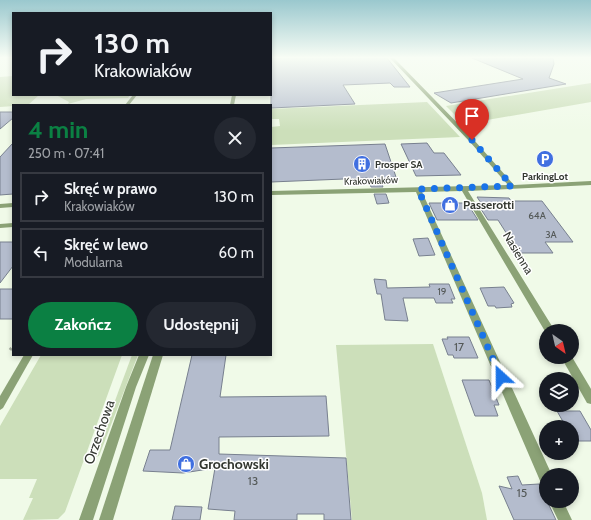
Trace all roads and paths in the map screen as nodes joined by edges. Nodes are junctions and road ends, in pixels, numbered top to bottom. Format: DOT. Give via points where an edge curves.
graph roads {
  1 [pos="416,82"];
  2 [pos="591,183"];
  3 [pos="512,186"];
  4 [pos="464,188"];
  5 [pos="418,189"];
  6 [pos="272,193"];
  7 [pos="12,205"];
  8 [pos="0,206"];
  9 [pos="12,225"];
  10 [pos="0,226"];
  11 [pos="546,324"];
  12 [pos="12,347"];
  13 [pos="10,350"];
  14 [pos="28,356"];
  15 [pos="144,356"];
  16 [pos="158,356"];
  17 [pos="570,364"];
  18 [pos="591,399"];
  19 [pos="0,405"];
  20 [pos="542,468"];
  21 [pos="559,508"];
  22 [pos="86,520"];
  23 [pos="106,520"];
  24 [pos="565,520"];
  1 -- 3 [label="street"];
  2 -- 3 [label="street, Krakowiaków"];
  3 -- 4 [label="street, Krakowiaków"];
  4 -- 5 [label="street, Krakowiaków"];
  4 -- 11 [label="street, Nasienna"];
  5 -- 6 [label="street, Krakowiaków"];
  5 -- 20 [label="street"];
  7 -- 8 [label="street"];
  9 -- 10 [label="lane"];
  12 -- 13 [label="path"];
  14 -- 19 [label="lane"];
  15 -- 22 [label="street, Orzechowa" via="128,394"];
  16 -- 23 [label="street"];
  17 -- 18 [label="street"];
  21 -- 24 [label="street"];
}
